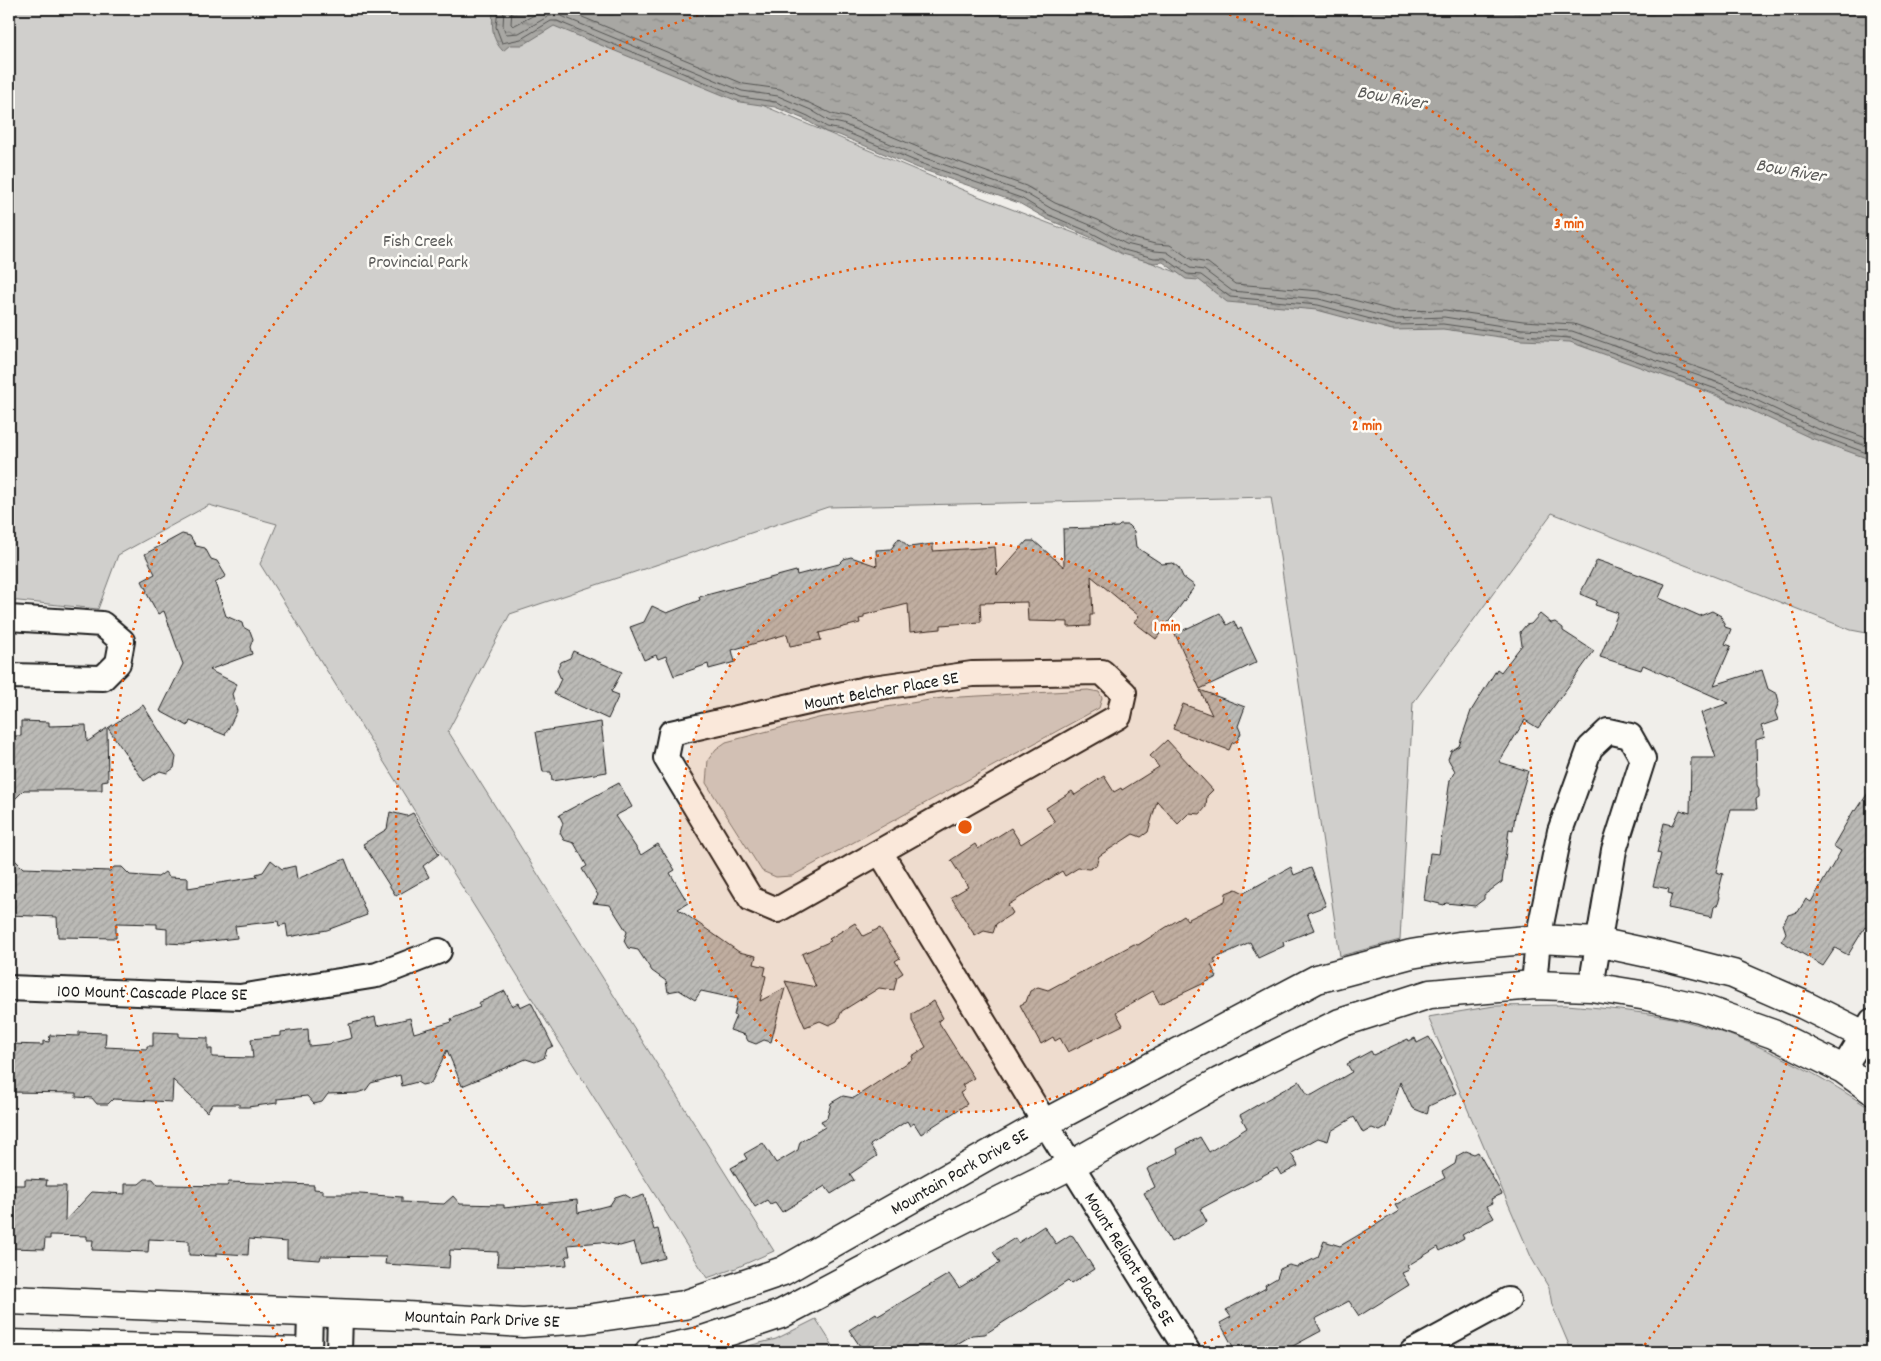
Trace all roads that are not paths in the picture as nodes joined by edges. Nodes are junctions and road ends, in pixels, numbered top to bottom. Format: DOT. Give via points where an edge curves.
graph roads {
  1 [pos="9,618"];
  2 [pos="9,676"];
  3 [pos="880,852"];
  4 [pos="1538,940"];
  5 [pos="1597,942"];
  6 [pos="438,951"];
  7 [pos="1534,985"];
  8 [pos="1591,987"];
  9 [pos="9,988"];
  10 [pos="1870,1031"];
  11 [pos="1843,1069"];
  12 [pos="1872,1090"];
  13 [pos="1045,1123"];
  14 [pos="1071,1165"];
  15 [pos="9,1300"];
  16 [pos="1508,1300"];
  17 [pos="310,1313"];
  18 [pos="340,1314"];
  19 [pos="9,1344"];
  20 [pos="301,1352"];
  21 [pos="308,1352"];
  22 [pos="339,1352"];
  23 [pos="649,1352"];
  24 [pos="1188,1352"];
  25 [pos="1412,1352"];
  1 -- 2 [label="street" via="102,624 122,642 118,663 103,678"];
  3 -- 3 [label="street, Mount Belcher Place SE" via="1119,716 1124,693 1102,672 972,674 866,689 672,733 666,758 751,899 777,910"];
  3 -- 13 [label="street"];
  4 -- 5 [label="street, Mountain Park Drive SE"];
  4 -- 5 [label="street" via="1560,831 1590,748 1608,731 1630,736 1643,759 1614,850"];
  4 -- 7 [label="street"];
  4 -- 13 [label="street, Mountain Park Drive SE" via="1459,946 1411,954 1317,979"];
  5 -- 8 [label="street"];
  5 -- 10 [label="street, Mountain Park Drive SE" via="1733,974"];
  6 -- 9 [label="street, 100 Mount Cascade Place SE" via="377,975 240,996"];
  7 -- 8 [label="street"];
  7 -- 14 [label="street" via="1430,994 1340,1022 1219,1082"];
  8 -- 11 [label="street" via="1700,1008 1773,1034"];
  10 -- 11 [label="street"];
  11 -- 12 [label="street"];
  13 -- 14 [label="street, Mount Reliant Place SE"];
  13 -- 18 [label="street, Mountain Park Drive SE" via="783,1271 684,1305 586,1320 523,1323"];
  14 -- 23 [label="street" via="781,1314 697,1342"];
  14 -- 24 [label="street, Mount Reliant Place SE"];
  15 -- 17 [label="street, Mountain Park Drive SE"];
  16 -- 25 [label="street"];
  17 -- 18 [label="street, Mountain Park Drive SE"];
  17 -- 21 [label="street"];
  18 -- 22 [label="street"];
  19 -- 20 [label="street"];
}
